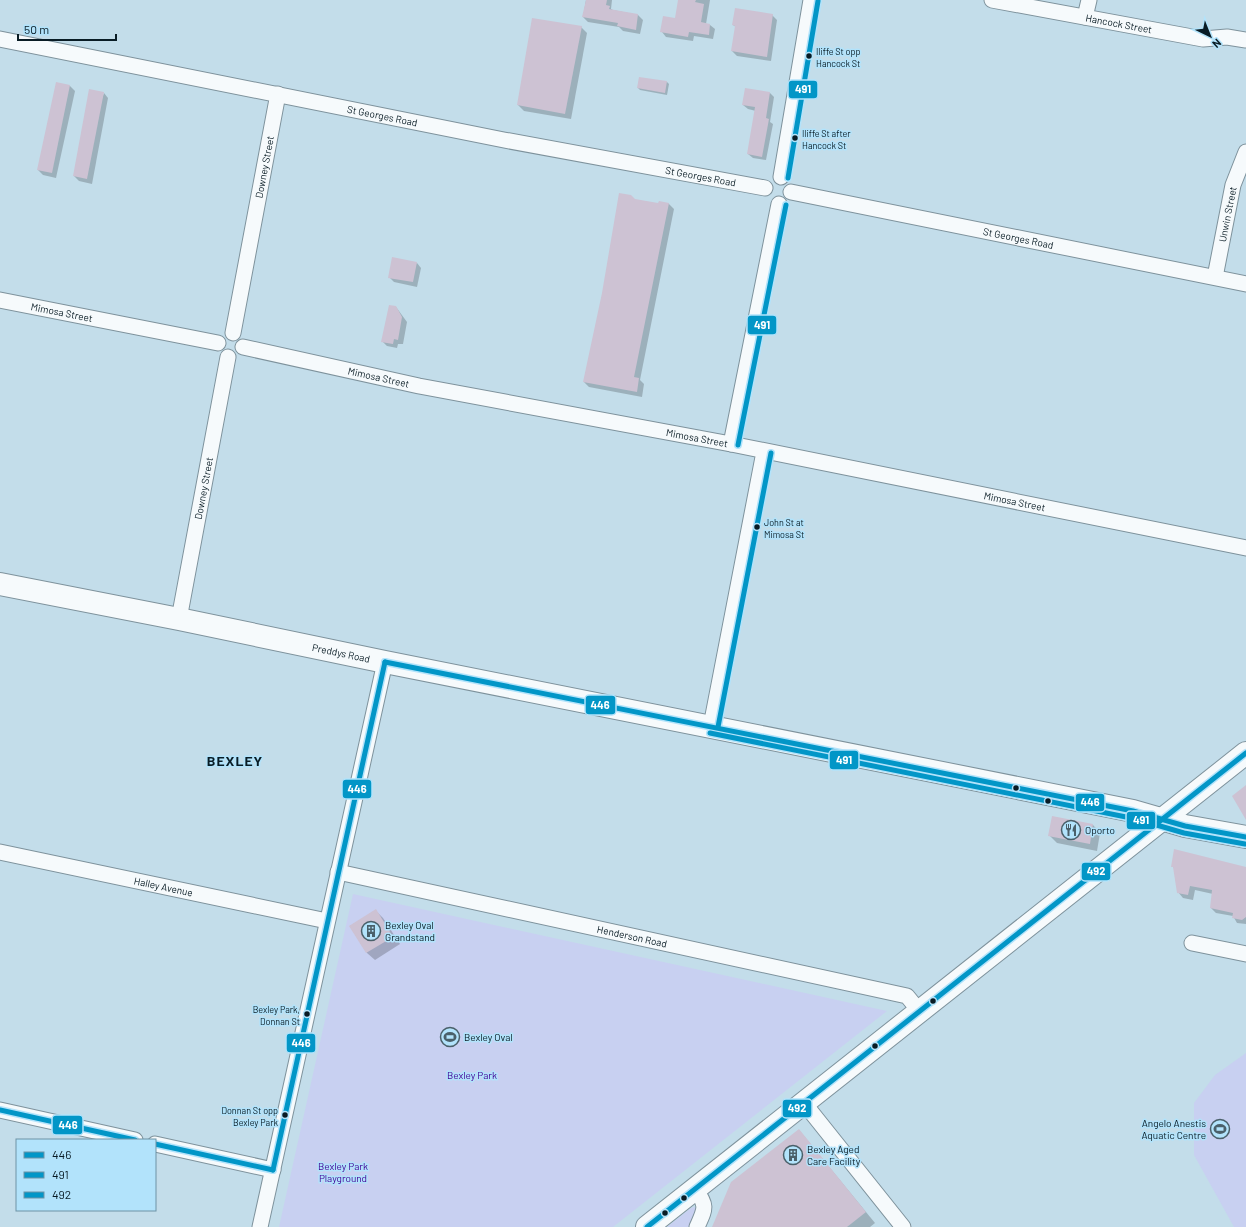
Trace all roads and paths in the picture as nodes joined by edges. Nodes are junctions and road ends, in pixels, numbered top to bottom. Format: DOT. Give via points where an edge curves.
graph roads {
  1 [pos="811,0"];
  2 [pos="992,0"];
  3 [pos="1089,0"];
  4 [pos="1085,17"];
  5 [pos="0,39"];
  6 [pos="1246,40"];
  7 [pos="278,94"];
  8 [pos="1246,152"];
  9 [pos="780,177"];
  10 [pos="765,188"];
  11 [pos="791,192"];
  12 [pos="778,204"];
  13 [pos="1215,277"];
  14 [pos="1246,284"];
  15 [pos="0,300"];
  16 [pos="233,333"];
  17 [pos="218,343"];
  18 [pos="243,347"];
  19 [pos="228,357"];
  20 [pos="731,444"];
  21 [pos="764,452"];
  22 [pos="1246,548"];
  23 [pos="0,584"];
  24 [pos="179,619"];
  25 [pos="385,662"];
  26 [pos="711,726"];
  27 [pos="1246,753"];
  28 [pos="1164,819"];
  29 [pos="1246,837"];
  30 [pos="0,852"];
  31 [pos="338,872"];
  32 [pos="327,921"];
  33 [pos="1192,943"];
  34 [pos="1246,954"];
  35 [pos="920,1012"];
  36 [pos="804,1104"];
  37 [pos="0,1110"];
  38 [pos="130,1139"];
  39 [pos="156,1144"];
  40 [pos="273,1170"];
  41 [pos="695,1189"];
  42 [pos="260,1227"];
  43 [pos="647,1227"];
  44 [pos="697,1227"];
  45 [pos="903,1227"];
  1 -- 9 [label="street"];
  2 -- 4 [label="street, Hancock Street"];
  3 -- 4 [label="street"];
  4 -- 6 [label="street, Hancock Street" via="1203,39 1226,37"];
  5 -- 7 [label="street, St Georges Road" via="225,86"];
  7 -- 10 [label="street, St Georges Road" via="504,140"];
  7 -- 16 [label="street, Downey Street"];
  8 -- 13 [label="street, Unwin Street" via="1233,185"];
  9 -- 10 [label="street" via="769,180"];
  9 -- 11 [label="street" via="790,184"];
  10 -- 12 [label="street" via="768,199"];
  11 -- 12 [label="street" via="787,200"];
  11 -- 13 [label="street, St Georges Road"];
  12 -- 20 [label="street"];
  13 -- 14 [label="street, St Georges Road"];
  15 -- 17 [label="street, Mimosa Street"];
  16 -- 17 [label="street" via="224,335"];
  16 -- 18 [label="street" via="240,338"];
  17 -- 19 [label="street" via="219,351"];
  18 -- 19 [label="street" via="238,355"];
  18 -- 20 [label="street, Mimosa Street" via="419,386"];
  19 -- 24 [label="street, Downey Street"];
  20 -- 21 [label="street, Mimosa Street"];
  21 -- 22 [label="street, Mimosa Street"];
  21 -- 26 [label="street"];
  23 -- 24 [label="main road, Preddys Road"];
  24 -- 25 [label="main road, Preddys Road"];
  25 -- 26 [label="main road, Preddys Road"];
  25 -- 31 [label="street"];
  26 -- 28 [label="main road, Preddys Road"];
  27 -- 28 [label="main road"];
  28 -- 29 [label="main road, Preddys Road" via="1185,826"];
  28 -- 35 [label="main road"];
  30 -- 32 [label="street, Halley Avenue"];
  31 -- 32 [label="street"];
  31 -- 35 [label="street, Henderson Road" via="907,996"];
  32 -- 40 [label="street"];
  33 -- 34 [label="street"];
  35 -- 36 [label="main road"];
  36 -- 41 [label="main road"];
  36 -- 45 [label="street"];
  37 -- 38 [label="street"];
  39 -- 40 [label="street"];
  40 -- 42 [label="street"];
  41 -- 43 [label="main road"];
  41 -- 44 [label="street" via="704,1201 705,1210"];
}
